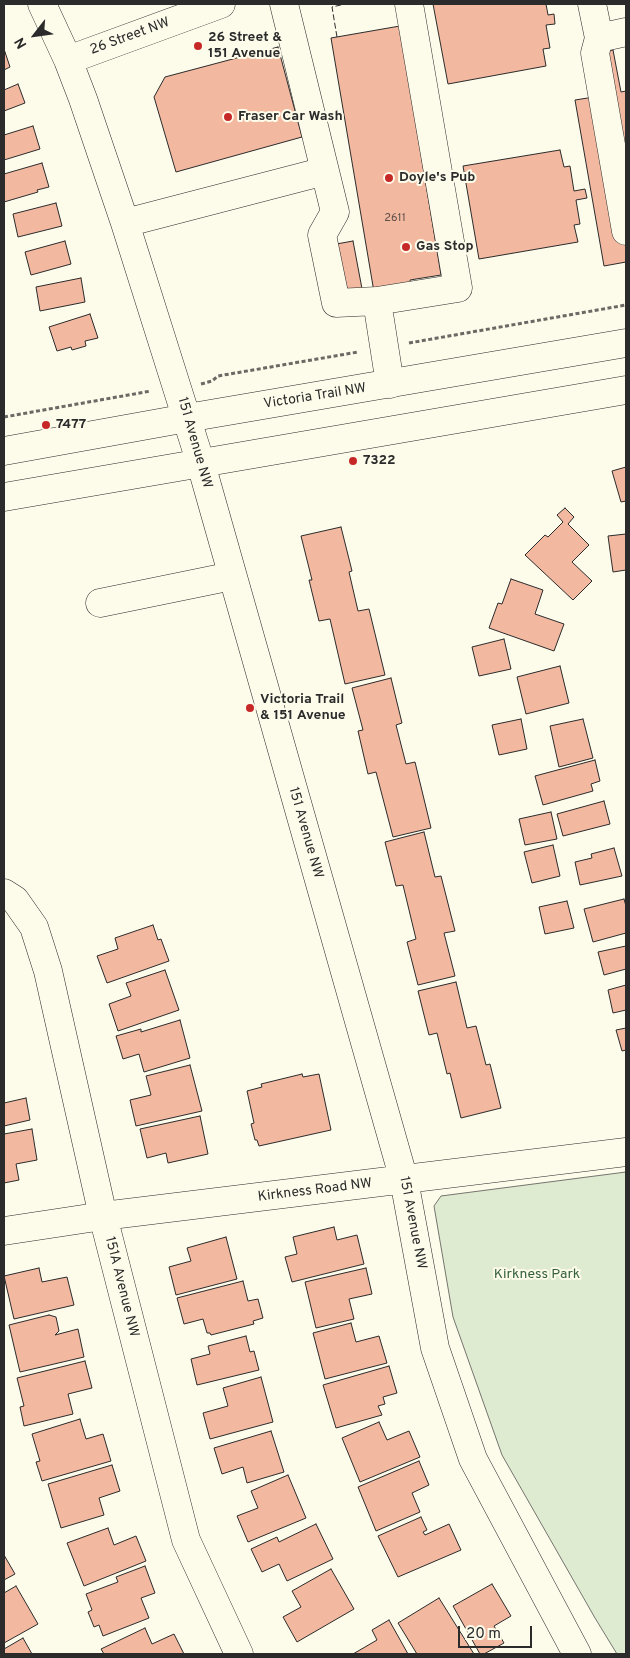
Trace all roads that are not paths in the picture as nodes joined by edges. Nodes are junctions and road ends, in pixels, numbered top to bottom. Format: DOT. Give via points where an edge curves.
graph roads {
  1 [pos="42,4"];
  2 [pos="221,4"];
  3 [pos="284,4"];
  4 [pos="409,4"];
  5 [pos="592,4"];
  6 [pos="626,32"];
  7 [pos="598,38"];
  8 [pos="68,60"];
  9 [pos="325,172"];
  10 [pos="125,223"];
  11 [pos="626,231"];
  12 [pos="376,301"];
  13 [pos="626,343"];
  14 [pos="390,384"];
  15 [pos="626,390"];
  16 [pos="187,418"];
  17 [pos="4,452"];
  18 [pos="201,464"];
  19 [pos="4,497"];
  20 [pos="232,576"];
  21 [pos="100,603"];
  22 [pos="4,893"];
  23 [pos="626,1152"];
  24 [pos="404,1180"];
  25 [pos="103,1216"];
  26 [pos="4,1231"];
  27 [pos="238,1654"];
  28 [pos="577,1654"];
  1 -- 8 [label="street, 151 Avenue NW"];
  2 -- 8 [label="street, 26 Street NW"];
  3 -- 9 [label="street"];
  4 -- 12 [label="street" via="458,288"];
  5 -- 7 [label="street"];
  6 -- 7 [label="street"];
  7 -- 11 [label="street" via="594,53"];
  8 -- 10 [label="street, 151 Avenue NW"];
  9 -- 10 [label="street"];
  9 -- 12 [label="street" via="335,212 322,235 336,304"];
  10 -- 16 [label="street, 151 Avenue NW"];
  12 -- 14 [label="street"];
  13 -- 14 [label="street, Victoria Trail NW"];
  14 -- 16 [label="street, Victoria Trail NW"];
  15 -- 18 [label="street"];
  16 -- 17 [label="street, Victoria Trail NW"];
  16 -- 18 [label="street, 151 Avenue NW"];
  18 -- 19 [label="street"];
  18 -- 20 [label="street, 151 Avenue NW"];
  20 -- 21 [label="street"];
  20 -- 24 [label="street, 151 Avenue NW"];
  22 -- 25 [label="street, 151A Avenue NW" via="15,900 34,927 48,971"];
  23 -- 24 [label="street, Kirkness Road NW"];
  24 -- 25 [label="street, Kirkness Road NW"];
  24 -- 28 [label="street, 151 Avenue NW" via="435,1348 473,1458"];
  25 -- 26 [label="street, Kirkness Road NW"];
  25 -- 27 [label="street, 151A Avenue NW" via="186,1540"];
}
